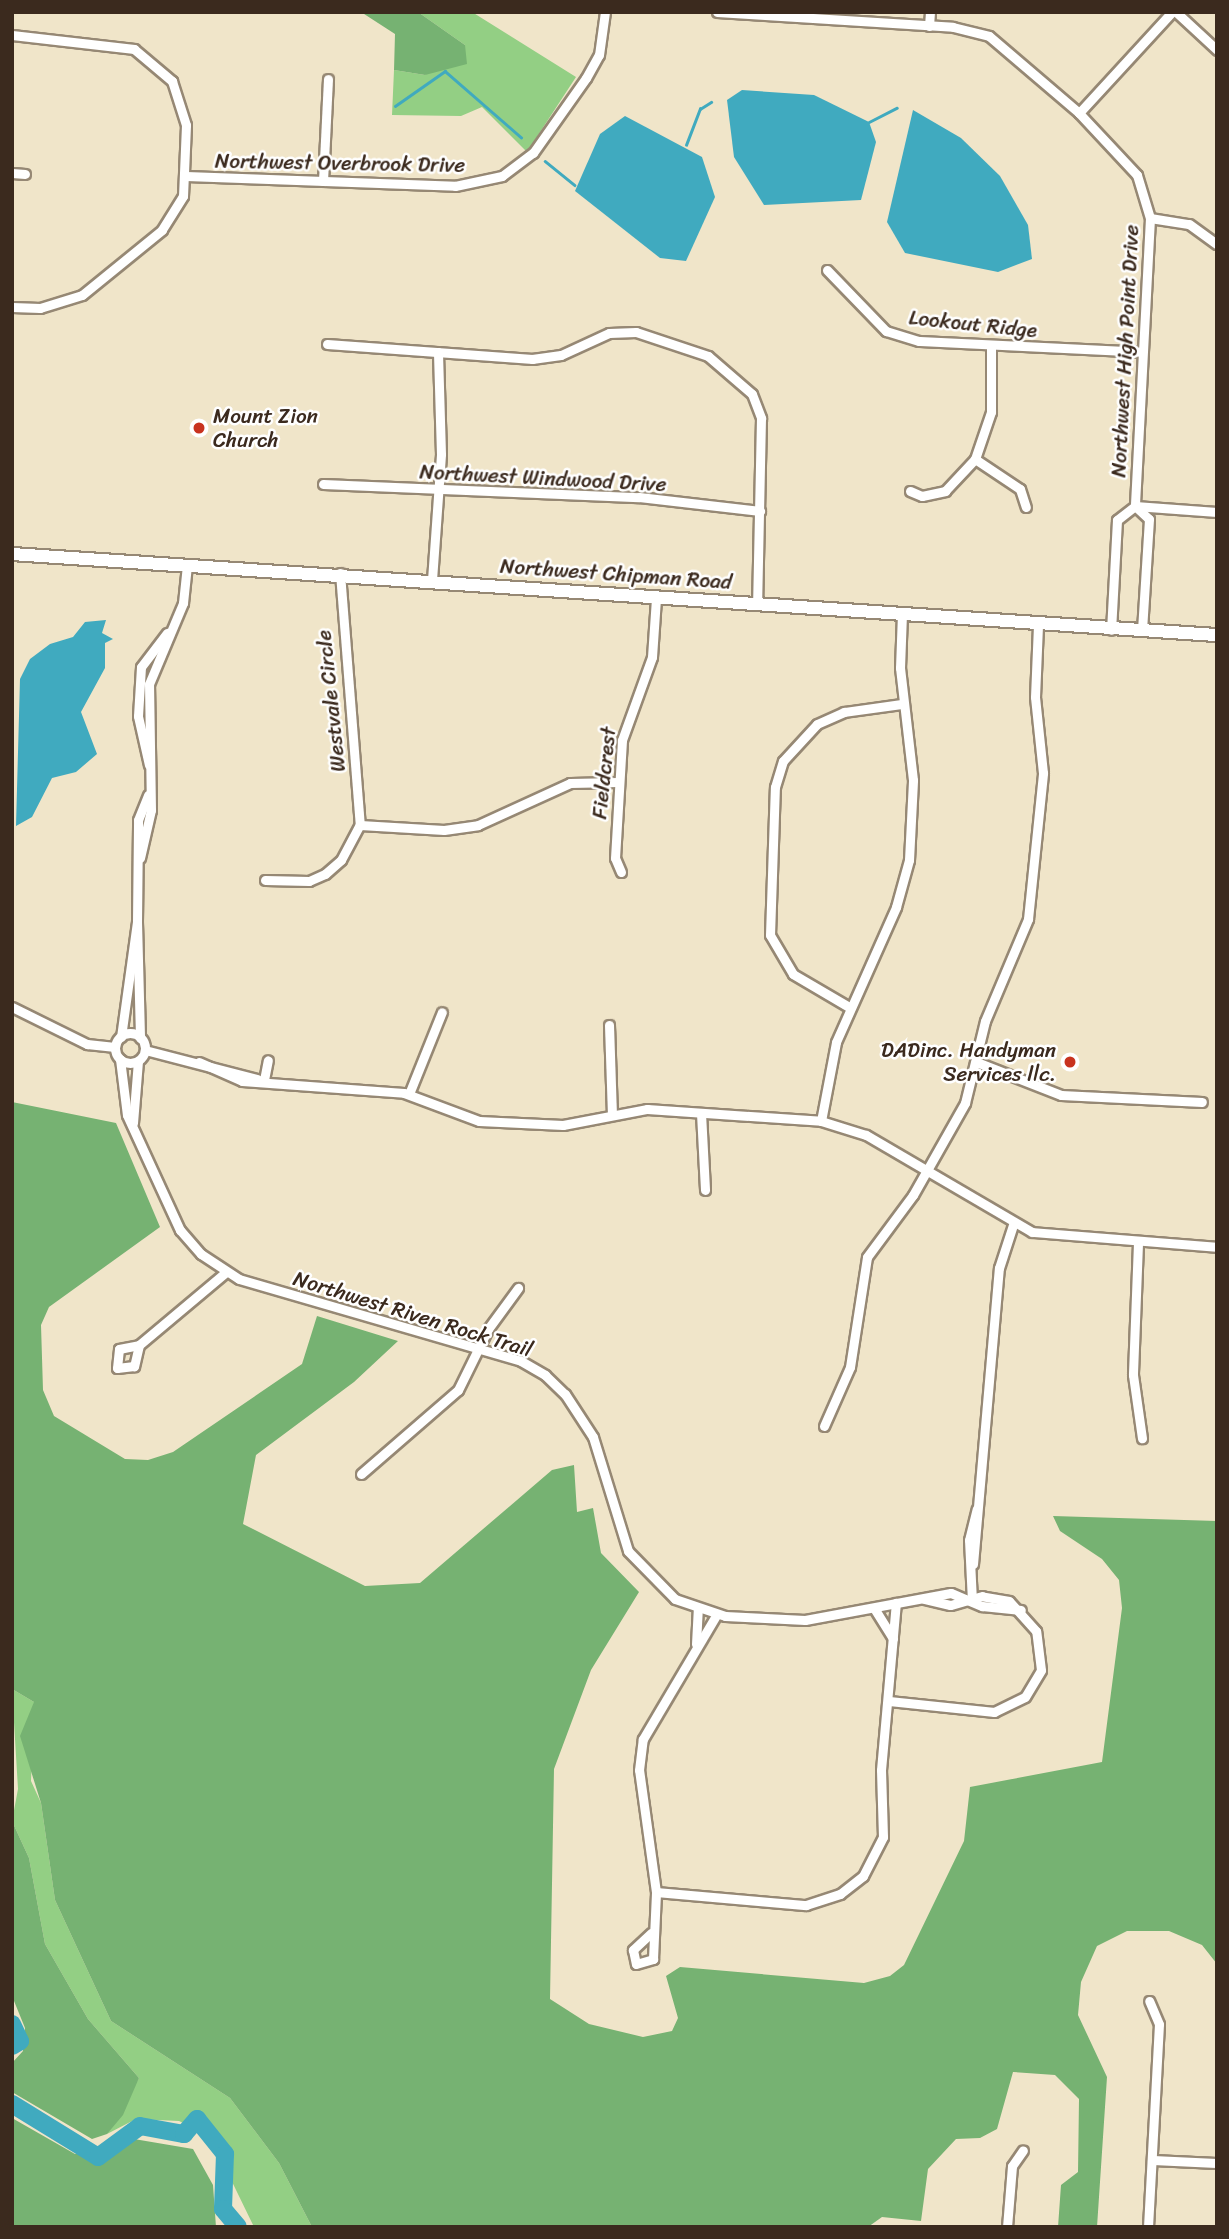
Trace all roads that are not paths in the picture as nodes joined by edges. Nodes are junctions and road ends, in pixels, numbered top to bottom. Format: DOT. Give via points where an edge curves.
graph roads {
  1 [pos="606,12"];
  2 [pos="716,12"];
  3 [pos="930,12"];
  4 [pos="1174,12"];
  5 [pos="929,26"];
  6 [pos="12,35"];
  7 [pos="1217,50"];
  8 [pos="328,79"];
  9 [pos="1079,113"];
  10 [pos="12,173"];
  11 [pos="25,174"];
  12 [pos="186,176"];
  13 [pos="323,181"];
  14 [pos="1150,218"];
  15 [pos="1217,244"];
  16 [pos="828,270"];
  17 [pos="12,307"];
  18 [pos="327,344"];
  19 [pos="992,347"];
  20 [pos="438,352"];
  21 [pos="1142,352"];
  22 [pos="975,459"];
  23 [pos="323,484"];
  24 [pos="436,489"];
  25 [pos="910,491"];
  26 [pos="1135,506"];
  27 [pos="1026,507"];
  28 [pos="760,511"];
  29 [pos="1217,512"];
  30 [pos="12,554"];
  31 [pos="187,565"];
  32 [pos="340,573"];
  33 [pos="432,580"];
  34 [pos="656,598"];
  35 [pos="757,604"];
  36 [pos="902,614"];
  37 [pos="1038,625"];
  38 [pos="1111,630"];
  39 [pos="1142,631"];
  40 [pos="1217,635"];
  41 [pos="902,704"];
  42 [pos="618,782"];
  43 [pos="360,825"];
  44 [pos="621,872"];
  45 [pos="265,880"];
  46 [pos="137,922"];
  47 [pos="12,1007"];
  48 [pos="849,1007"];
  49 [pos="442,1012"];
  50 [pos="609,1025"];
  51 [pos="121,1037"];
  52 [pos="141,1038"];
  53 [pos="115,1047"];
  54 [pos="145,1050"];
  55 [pos="120,1059"];
  56 [pos="268,1060"];
  57 [pos="138,1061"];
  58 [pos="979,1063"];
  59 [pos="260,1080"];
  60 [pos="408,1094"];
  61 [pos="1202,1102"];
  62 [pos="701,1113"];
  63 [pos="612,1114"];
  64 [pos="821,1121"];
  65 [pos="133,1123"];
  66 [pos="926,1170"];
  67 [pos="705,1190"];
  68 [pos="1013,1225"];
  69 [pos="1138,1243"];
  70 [pos="1217,1247"];
  71 [pos="226,1272"];
  72 [pos="518,1288"];
  73 [pos="139,1345"];
  74 [pos="480,1349"];
  75 [pos="824,1426"];
  76 [pos="1142,1438"];
  77 [pos="361,1474"];
  78 [pos="972,1601"];
  79 [pos="896,1603"];
  80 [pos="874,1608"];
  81 [pos="698,1610"];
  82 [pos="717,1614"];
  83 [pos="893,1638"];
  84 [pos="695,1649"];
  85 [pos="889,1701"];
  86 [pos="656,1892"];
  87 [pos="651,1933"];
  88 [pos="1149,2001"];
  89 [pos="1023,2150"];
  90 [pos="1152,2160"];
  91 [pos="1217,2163"];
  92 [pos="1007,2227"];
  93 [pos="1148,2227"];
  1 -- 13 [label="street, Northwest Overbrook Drive" via="593,67 517,168 483,183 455,186"];
  2 -- 5 [label="street, Northwest High Point Drive"];
  3 -- 5 [label="street"];
  4 -- 7 [label="street"];
  4 -- 9 [label="street"];
  5 -- 9 [label="street, Northwest High Point Drive" via="1001,42"];
  6 -- 12 [label="street" via="104,42 155,62 183,101"];
  8 -- 13 [label="street"];
  9 -- 14 [label="street, Northwest High Point Drive" via="1137,175"];
  10 -- 11 [label="street"];
  12 -- 13 [label="street, Northwest Overbrook Drive"];
  12 -- 17 [label="street" via="179,205 162,230 82,295 40,308"];
  14 -- 15 [label="street" via="1189,224"];
  14 -- 21 [label="street, Northwest High Point Drive"];
  16 -- 19 [label="street, Lookout Ridge" via="886,331"];
  18 -- 20 [label="street"];
  19 -- 21 [label="street, Lookout Ridge"];
  19 -- 22 [label="street" via="991,412"];
  20 -- 24 [label="street" via="441,454"];
  20 -- 28 [label="street" via="532,359 561,355 609,333 636,332 708,356 752,394 761,418"];
  21 -- 26 [label="street, Northwest High Point Drive"];
  22 -- 25 [label="street" via="945,491 922,496"];
  22 -- 27 [label="street" via="1020,489"];
  23 -- 24 [label="street, Northwest Windwood Drive"];
  24 -- 28 [label="street, Northwest Windwood Drive" via="639,496"];
  24 -- 33 [label="street"];
  26 -- 29 [label="street"];
  26 -- 38 [label="street, Northwest High Point Drive" via="1117,520"];
  26 -- 39 [label="street, Northwest High Point Drive" via="1149,519"];
  28 -- 35 [label="street"];
  30 -- 31 [label="main road, Northwest Chipman Road"];
  31 -- 32 [label="main road, Northwest Chipman Road"];
  31 -- 46 [label="street" via="183,603 169,632 146,654 139,679 138,716 150,768 148,794 138,820"];
  32 -- 33 [label="main road, Northwest Chipman Road"];
  32 -- 43 [label="street, Westvale Circle"];
  33 -- 34 [label="main road, Northwest Chipman Road"];
  34 -- 35 [label="main road, Northwest Chipman Road"];
  34 -- 42 [label="street, Fieldcrest" via="652,657 625,722"];
  35 -- 36 [label="main road, Northwest Chipman Road"];
  36 -- 37 [label="main road, Northwest Chipman Road"];
  36 -- 41 [label="street"];
  37 -- 38 [label="main road, Northwest Chipman Road"];
  37 -- 58 [label="street" via="1035,697 1044,773 1034,893 1021,943 985,1021"];
  38 -- 39 [label="main road, Northwest Chipman Road"];
  39 -- 40 [label="main road, Northwest Chipman Road"];
  41 -- 48 [label="street" via="913,780 906,875"];
  41 -- 48 [label="street" via="844,712 817,724 783,761 775,787 770,935 793,974"];
  42 -- 43 [label="street" via="570,783 478,825 444,830"];
  42 -- 44 [label="street, Fieldcrest" via="615,858"];
  43 -- 45 [label="street" via="341,860 325,874 309,881"];
  46 -- 51 [label="street"];
  46 -- 52 [label="street"];
  47 -- 53 [label="street" via="87,1044"];
  48 -- 64 [label="street"];
  49 -- 60 [label="street"];
  50 -- 63 [label="street"];
  51 -- 52 [label="street"];
  51 -- 53 [label="street"];
  52 -- 54 [label="street"];
  53 -- 55 [label="street, Northwest Riven Rock Trail"];
  54 -- 57 [label="street, Northwest Riven Rock Trail"];
  54 -- 59 [label="street" via="199,1062 218,1076"];
  55 -- 57 [label="street"];
  55 -- 65 [label="street, Northwest Riven Rock Trail" via="124,1105"];
  56 -- 59 [label="street"];
  57 -- 65 [label="street, Northwest Riven Rock Trail"];
  58 -- 61 [label="street" via="1060,1095"];
  58 -- 66 [label="street"];
  59 -- 60 [label="street"];
  60 -- 63 [label="street" via="486,1122 563,1125"];
  62 -- 63 [label="street"];
  62 -- 64 [label="street"];
  62 -- 67 [label="street"];
  64 -- 66 [label="street" via="866,1135"];
  65 -- 71 [label="street, Northwest Riven Rock Trail" via="180,1230"];
  66 -- 68 [label="street"];
  66 -- 75 [label="street" via="867,1257 850,1367"];
  68 -- 69 [label="street" via="1054,1238"];
  68 -- 78 [label="street" via="999,1268"];
  69 -- 70 [label="street"];
  69 -- 76 [label="street" via="1133,1375"];
  71 -- 73 [label="street"];
  71 -- 74 [label="street, Northwest Riven Rock Trail"];
  72 -- 74 [label="street"];
  74 -- 77 [label="street" via="451,1399"];
  74 -- 81 [label="street, Northwest Riven Rock Trail" via="521,1361 565,1394 593,1437 628,1550 660,1588"];
  78 -- 79 [label="street, Northwest Riven Rock Trail" via="951,1593"];
  78 -- 85 [label="street" via="993,1597 1021,1610 1036,1631 1042,1659 1037,1680 1017,1703 982,1712"];
  79 -- 80 [label="street, Northwest Riven Rock Trail"];
  79 -- 83 [label="street"];
  80 -- 82 [label="street, Northwest Riven Rock Trail" via="825,1620"];
  80 -- 83 [label="street"];
  81 -- 82 [label="street, Northwest Riven Rock Trail"];
  81 -- 84 [label="street"];
  82 -- 84 [label="street"];
  83 -- 85 [label="street"];
  84 -- 86 [label="street" via="652,1718 640,1755"];
  85 -- 86 [label="street" via="881,1770 883,1837 851,1887 806,1905"];
  86 -- 87 [label="street"];
  88 -- 90 [label="street" via="1159,2024"];
  89 -- 92 [label="street" via="1012,2166"];
  90 -- 91 [label="street"];
  90 -- 93 [label="street"];
}
